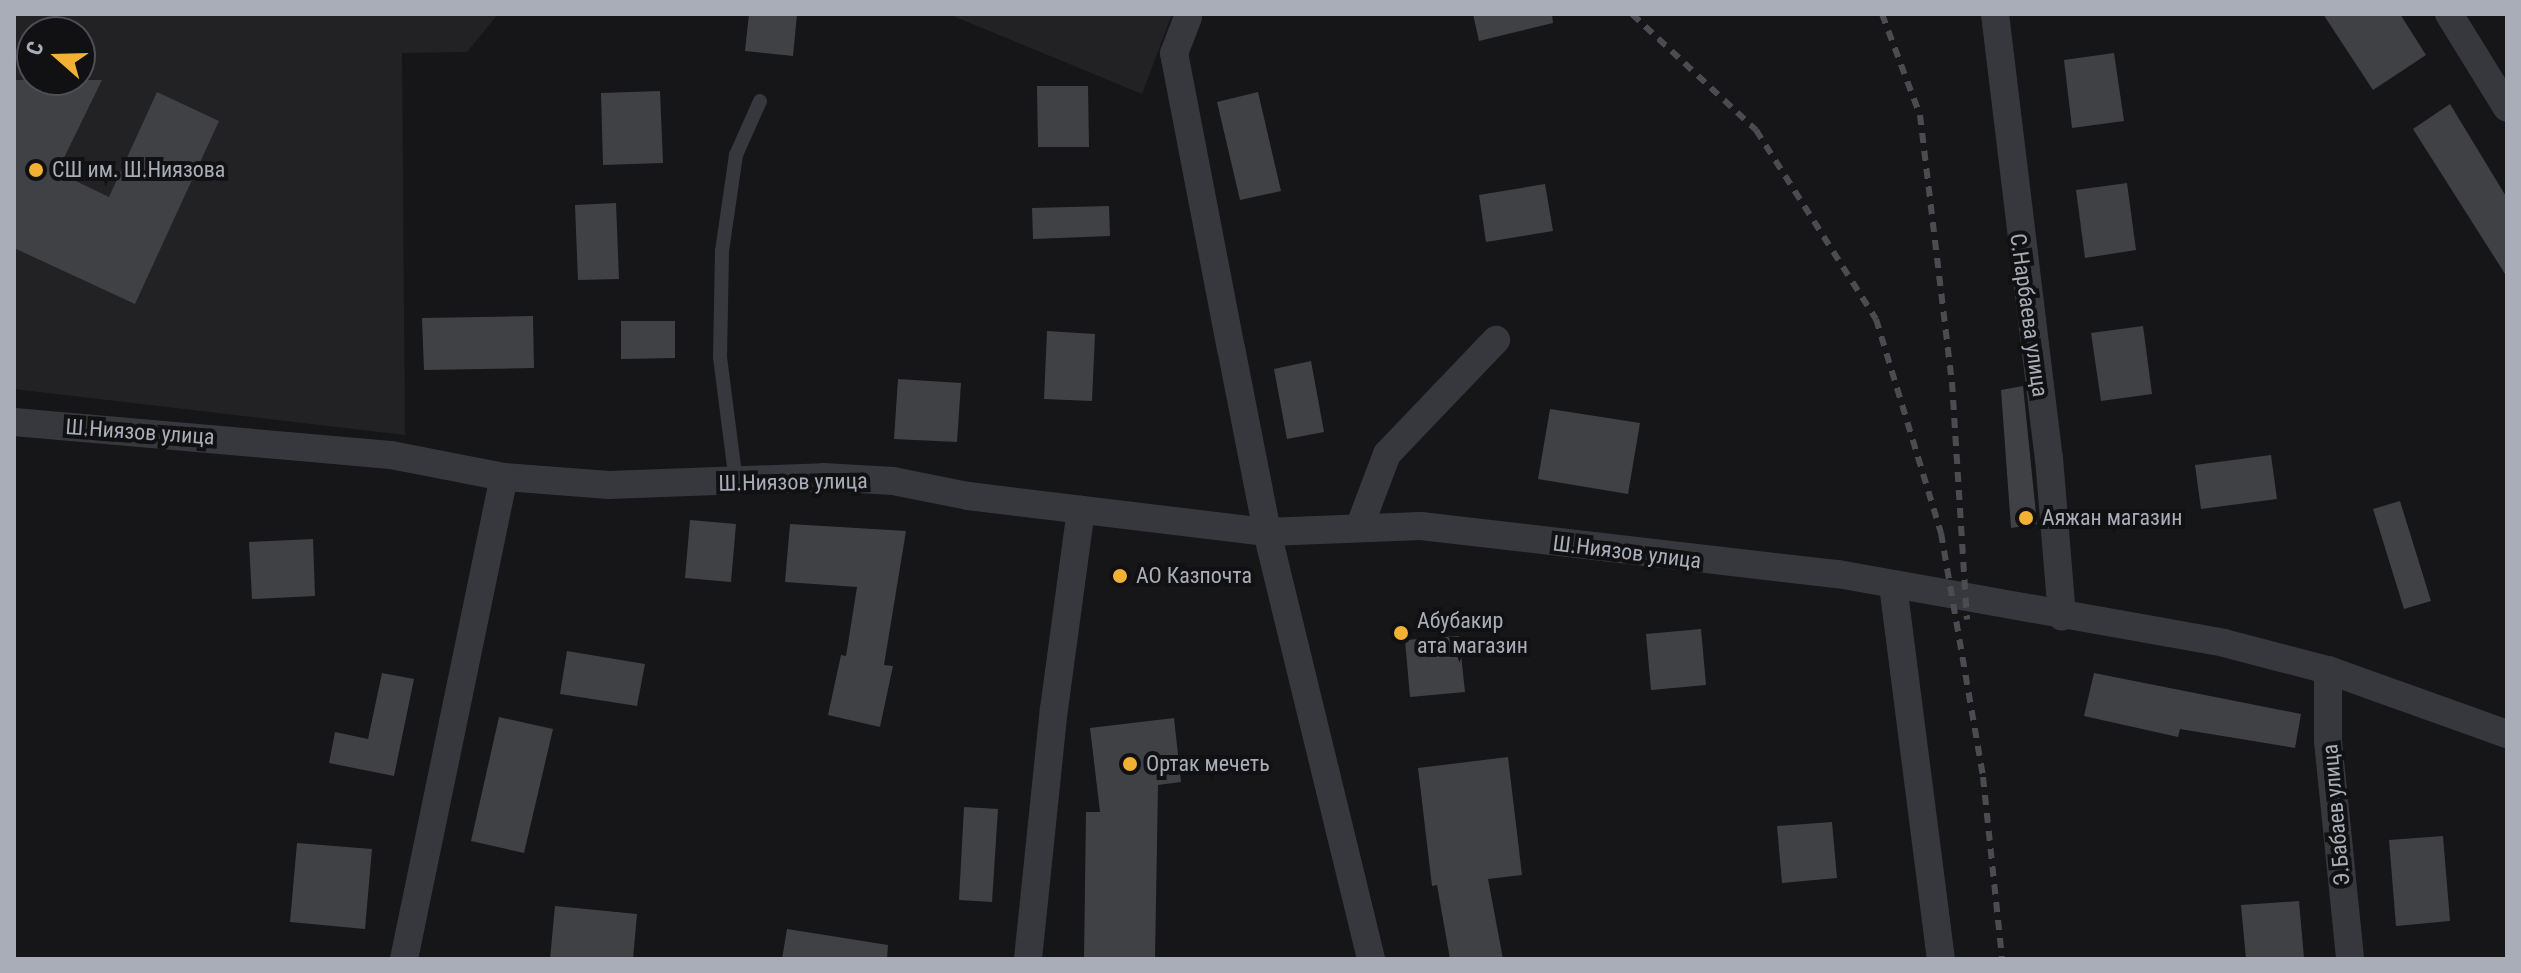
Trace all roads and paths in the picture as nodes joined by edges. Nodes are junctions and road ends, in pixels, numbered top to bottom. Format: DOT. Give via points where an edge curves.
graph roads {
  1 [pos="1995,14"];
  2 [pos="2449,14"];
  3 [pos="1188,17"];
  4 [pos="760,101"];
  5 [pos="2507,108"];
  6 [pos="1496,340"];
  7 [pos="14,422"];
  8 [pos="504,477"];
  9 [pos="736,482"];
  10 [pos="1081,510"];
  11 [pos="1359,528"];
  12 [pos="1267,532"];
  13 [pos="1893,585"];
  14 [pos="2062,616"];
  15 [pos="2328,670"];
  16 [pos="2507,734"];
  17 [pos="404,959"];
  18 [pos="1028,959"];
  19 [pos="1371,959"];
  20 [pos="1941,959"];
  21 [pos="2350,959"];
  1 -- 14 [label="street, С.Нарбаева улица" via="2049,458"];
  2 -- 5 [label="street"];
  3 -- 12 [label="street" via="1174,53"];
  4 -- 9 [label="lane" via="736,155 722,251 720,357"];
  6 -- 11 [label="street" via="1387,454"];
  7 -- 8 [label="street, Ш.Ниязов улица" via="391,455"];
  8 -- 9 [label="street, Ш.Ниязов улица" via="609,485"];
  8 -- 17 [label="street"];
  9 -- 10 [label="street, Ш.Ниязов улица" via="823,477 893,481"];
  10 -- 12 [label="street, Ш.Ниязов улица"];
  10 -- 18 [label="street"];
  11 -- 12 [label="street, Ш.Ниязов улица"];
  11 -- 13 [label="street, Ш.Ниязов улица" via="1421,526 1838,574"];
  12 -- 19 [label="street"];
  13 -- 14 [label="street, Ш.Ниязов улица"];
  13 -- 20 [label="street"];
  14 -- 15 [label="street, Ш.Ниязов улица" via="2224,643"];
  15 -- 16 [label="street, Ш.Ниязов улица"];
  15 -- 21 [label="street, Э.Бабаев улица" via="2328,741"];
}
